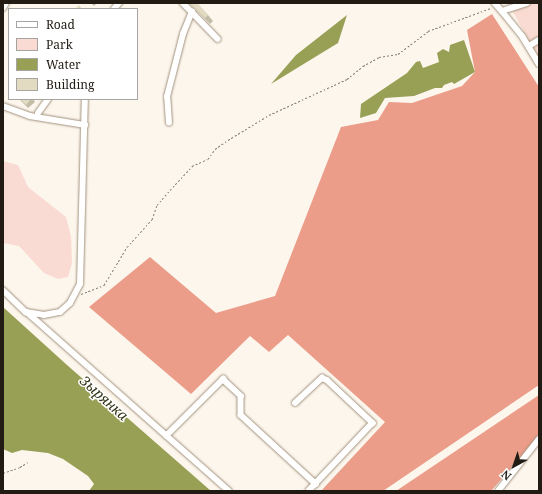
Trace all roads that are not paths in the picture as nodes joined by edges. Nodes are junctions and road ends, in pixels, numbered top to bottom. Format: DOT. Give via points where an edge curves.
graph roads {
  1 [pos="6,3"];
  2 [pos="184,3"];
  3 [pos="527,3"];
  4 [pos="496,4"];
  5 [pos="3,8"];
  6 [pos="502,11"];
  7 [pos="192,12"];
  8 [pos="218,39"];
  9 [pos="539,40"];
  10 [pos="529,46"];
  11 [pos="539,64"];
  12 [pos="47,100"];
  13 [pos="85,100"];
  14 [pos="3,106"];
  15 [pos="38,113"];
  16 [pos="169,123"];
  17 [pos="85,125"];
  18 [pos="3,290"];
  19 [pos="26,312"];
  20 [pos="295,403"];
  21 [pos="166,436"];
  22 [pos="539,439"];
  23 [pos="316,484"];
  24 [pos="229,491"];
  25 [pos="309,491"];
  26 [pos="498,491"];
  1 -- 5 [label="street"];
  2 -- 7 [label="street"];
  3 -- 6 [label="street"];
  4 -- 6 [label="street"];
  6 -- 10 [label="street"];
  7 -- 8 [label="street"];
  7 -- 16 [label="street" via="183,34 167,97"];
  9 -- 10 [label="street"];
  10 -- 11 [label="street"];
  12 -- 15 [label="street"];
  13 -- 17 [label="street"];
  14 -- 17 [label="street" via="30,116"];
  17 -- 19 [label="street" via="80,284 60,312 44,315"];
  18 -- 19 [label="street"];
  19 -- 21 [label="street"];
  20 -- 23 [label="street" via="322,378 373,423"];
  21 -- 23 [label="street" via="223,379 241,396 241,415"];
  21 -- 24 [label="street"];
  22 -- 26 [label="street"];
  23 -- 25 [label="street"];
}
